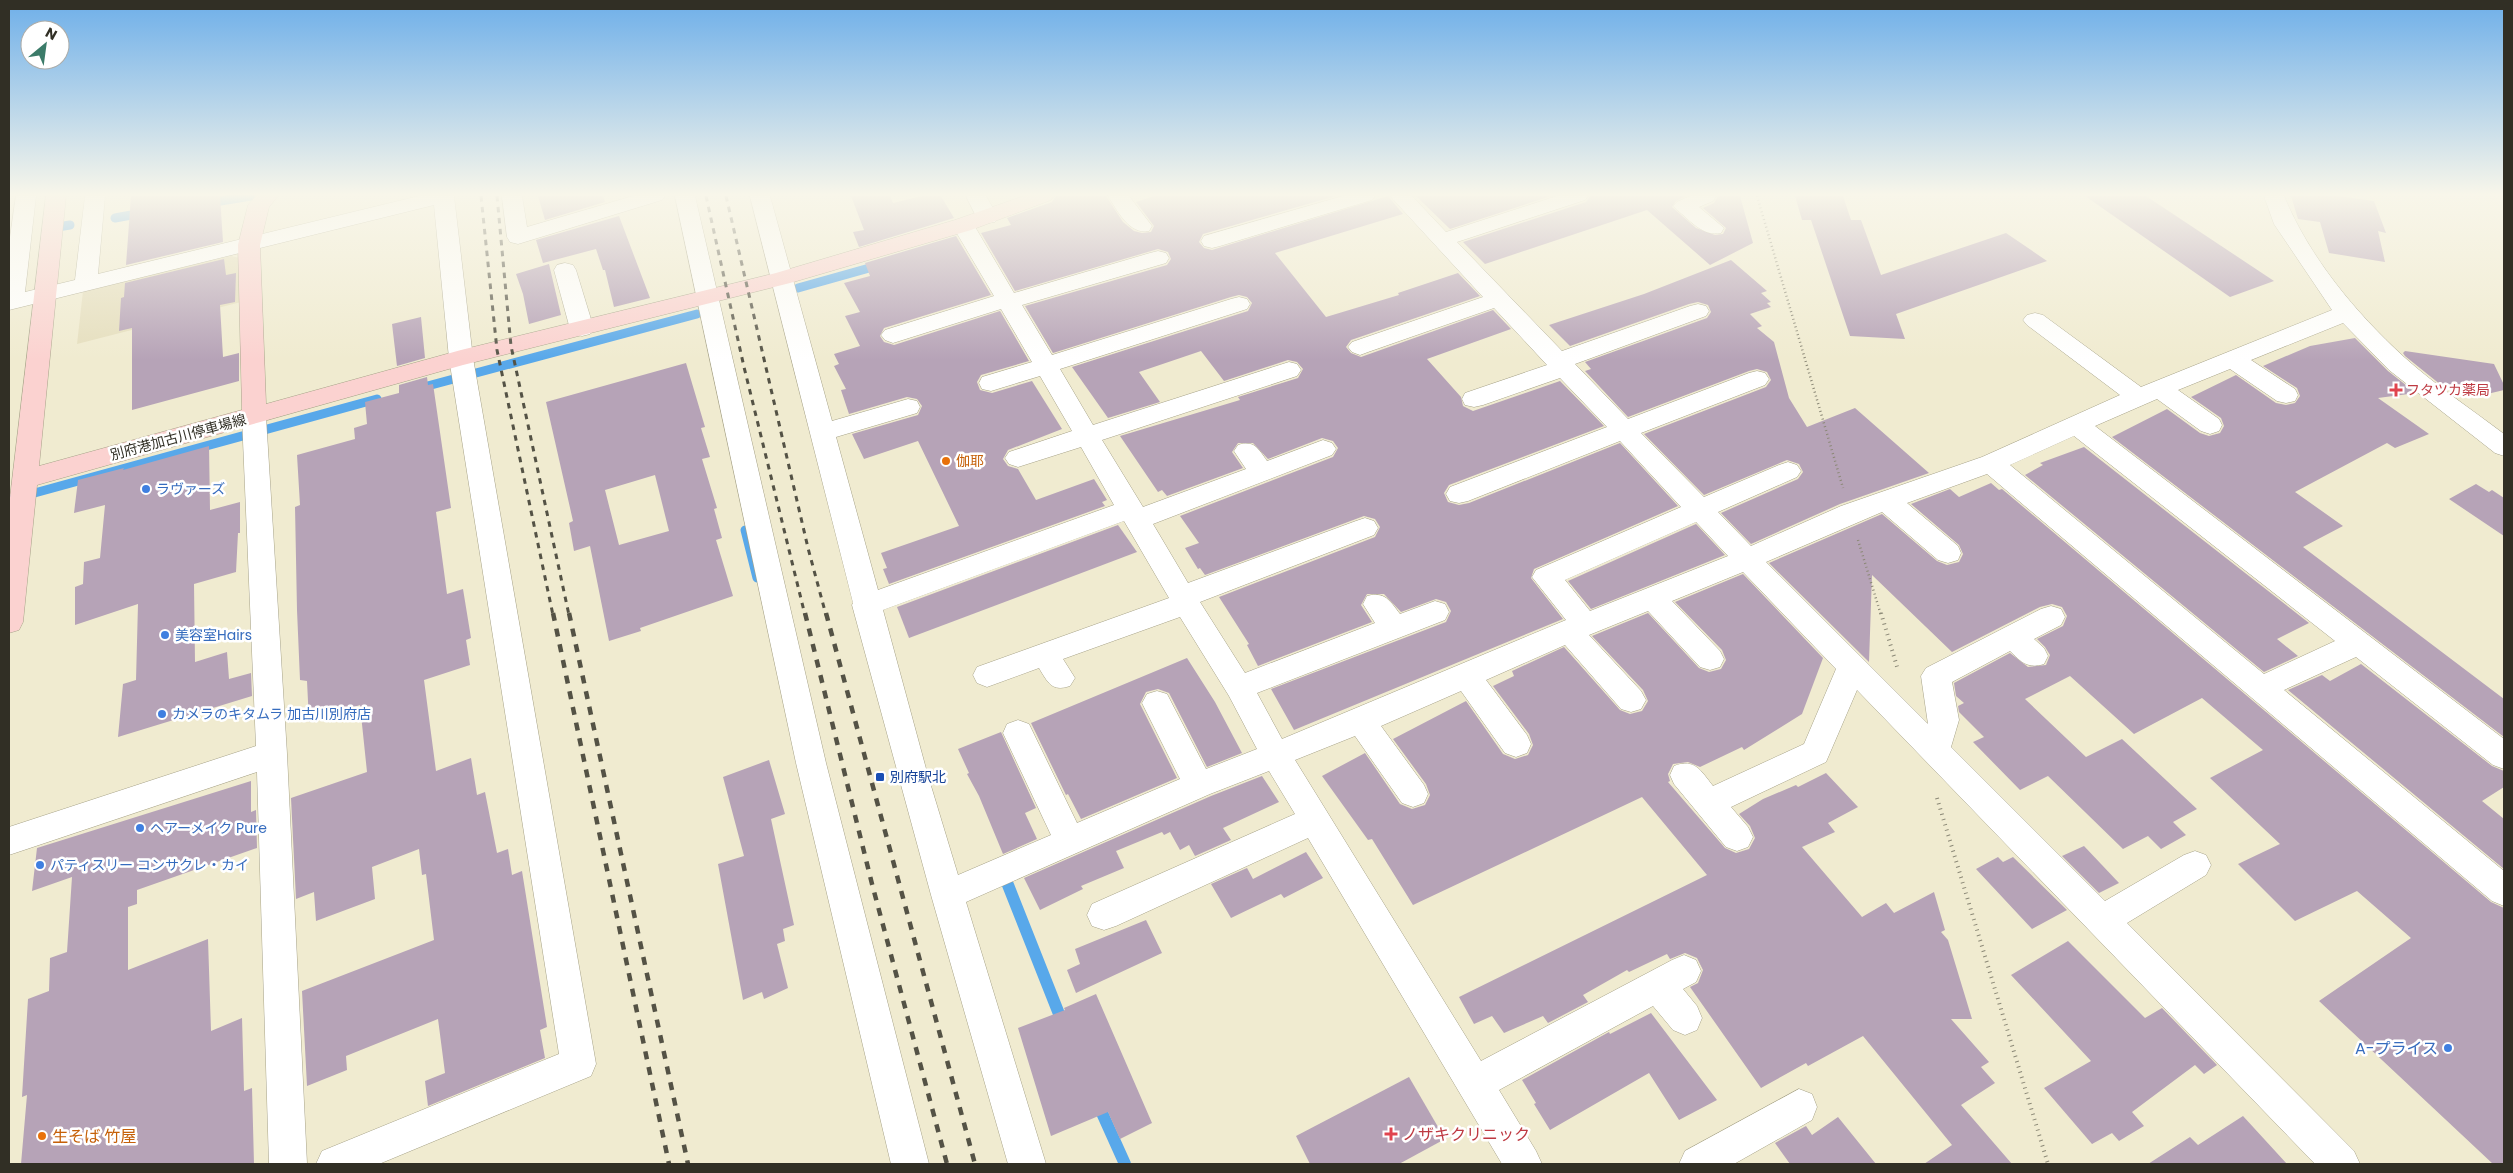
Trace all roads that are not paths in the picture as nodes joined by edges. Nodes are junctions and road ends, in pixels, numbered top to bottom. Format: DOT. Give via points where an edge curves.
graph roads {
  1 [pos="18,251"];
  2 [pos="50,251"];
  3 [pos="89,251"];
  4 [pos="224,251"];
  5 [pos="249,251"];
  6 [pos="450,251"];
  7 [pos="696,251"];
  8 [pos="775,251"];
  9 [pos="874,251"];
  10 [pos="987,251"];
  11 [pos="1452,251"];
  12 [pos="2303,251"];
  13 [pos="1143,257"];
  14 [pos="565,270"];
  15 [pos="782,278"];
  16 [pos="86,282"];
  17 [pos="45,294"];
  18 [pos="706,296"];
  19 [pos="1499,299"];
  20 [pos="1007,301"];
  21 [pos="10,302"];
  22 [pos="1239,304"];
  23 [pos="1698,311"];
  24 [pos="2346,313"];
  25 [pos="2035,320"];
  26 [pos="582,330"];
  27 [pos="893,336"];
  28 [pos="1360,347"];
  29 [pos="461,358"];
  30 [pos="2232,359"];
  31 [pos="1044,364"];
  32 [pos="1562,364"];
  33 [pos="1289,370"];
  34 [pos="1757,379"];
  35 [pos="991,383"];
  36 [pos="2149,392"];
  37 [pos="2286,395"];
  38 [pos="1474,400"];
  39 [pos="908,407"];
  40 [pos="2076,424"];
  41 [pos="2210,426"];
  42 [pos="255,427"];
  43 [pos="1624,428"];
  44 [pos="822,433"];
  45 [pos="1086,436"];
  46 [pos="2504,447"];
  47 [pos="1323,449"];
  48 [pos="1247,451"];
  49 [pos="1018,458"];
  50 [pos="1991,463"];
  51 [pos="1788,471"];
  52 [pos="1262,473"];
  53 [pos="20,482"];
  54 [pos="1459,494"];
  55 [pos="1886,500"];
  56 [pos="1700,508"];
  57 [pos="1134,515"];
  58 [pos="1365,528"];
  59 [pos="1948,554"];
  60 [pos="1747,558"];
  61 [pos="1652,597"];
  62 [pos="1184,600"];
  63 [pos="1377,604"];
  64 [pos="866,605"];
  65 [pos="1435,612"];
  66 [pos="2051,617"];
  67 [pos="9,622"];
  68 [pos="1394,628"];
  69 [pos="1577,628"];
  70 [pos="2013,636"];
  71 [pos="2358,643"];
  72 [pos="1045,654"];
  73 [pos="2034,656"];
  74 [pos="1710,659"];
  75 [pos="1852,666"];
  76 [pos="988,674"];
  77 [pos="1466,675"];
  78 [pos="1060,678"];
  79 [pos="1239,688"];
  80 [pos="2261,688"];
  81 [pos="1631,700"];
  82 [pos="1157,703"];
  83 [pos="1361,721"];
  84 [pos="1018,733"];
  85 [pos="1516,744"];
  86 [pos="1935,752"];
  87 [pos="272,754"];
  88 [pos="1276,756"];
  89 [pos="2504,756"];
  90 [pos="1685,775"];
  91 [pos="1199,785"];
  92 [pos="1413,794"];
  93 [pos="1709,803"];
  94 [pos="1315,820"];
  95 [pos="1737,837"];
  96 [pos="9,840"];
  97 [pos="1070,841"];
  98 [pos="2195,865"];
  99 [pos="2504,891"];
  100 [pos="947,894"];
  101 [pos="1104,915"];
  102 [pos="2102,921"];
  103 [pos="1685,1018"];
  104 [pos="1474,1084"];
  105 [pos="1799,1107"];
  106 [pos="288,1164"];
  107 [pos="335,1164"];
  108 [pos="910,1164"];
  109 [pos="1027,1164"];
  110 [pos="1523,1164"];
  111 [pos="1698,1164"];
  112 [pos="2342,1164"];
  1 -- 21 [label="street"];
  2 -- 17 [label="street"];
  3 -- 16 [label="street"];
  4 -- 16 [label="street"];
  5 -- 42 [label="street, 別府港加古川停車場線"];
  6 -- 29 [label="street"];
  7 -- 18 [label="street"];
  8 -- 15 [label="street"];
  9 -- 15 [label="street"];
  10 -- 20 [label="street"];
  11 -- 19 [label="street"];
  12 -- 24 [label="street"];
  13 -- 20 [label="street"];
  14 -- 26 [label="street"];
  15 -- 18 [label="street"];
  15 -- 44 [label="street"];
  16 -- 17 [label="street"];
  17 -- 21 [label="street"];
  17 -- 53 [label="street"];
  18 -- 26 [label="street"];
  18 -- 108 [label="street" via="811,763"];
  19 -- 28 [label="street" via="1389,346"];
  19 -- 32 [label="street"];
  20 -- 27 [label="street"];
  20 -- 31 [label="street"];
  22 -- 31 [label="street" via="1176,335"];
  23 -- 32 [label="street"];
  24 -- 30 [label="street"];
  24 -- 46 [label="street" via="2397,364"];
  25 -- 36 [label="street"];
  26 -- 29 [label="street"];
  29 -- 42 [label="street"];
  29 -- 107 [label="street" via="578,1064"];
  30 -- 36 [label="street"];
  30 -- 37 [label="street"];
  31 -- 35 [label="street"];
  31 -- 45 [label="street"];
  32 -- 38 [label="street"];
  32 -- 43 [label="street"];
  33 -- 45 [label="street" via="1230,399"];
  34 -- 43 [label="street"];
  36 -- 40 [label="street"];
  36 -- 41 [label="street"];
  39 -- 44 [label="street"];
  40 -- 50 [label="street"];
  40 -- 71 [label="street"];
  42 -- 53 [label="street, 別府港加古川停車場線"];
  42 -- 87 [label="street"];
  43 -- 54 [label="street" via="1476,475"];
  43 -- 56 [label="street"];
  44 -- 64 [label="street"];
  45 -- 49 [label="street"];
  45 -- 57 [label="street"];
  47 -- 52 [label="street"];
  48 -- 52 [label="street"];
  50 -- 55 [label="street"];
  50 -- 80 [label="street"];
  51 -- 56 [label="street"];
  52 -- 57 [label="street"];
  53 -- 67 [label="street"];
  55 -- 59 [label="street"];
  55 -- 60 [label="street"];
  56 -- 60 [label="street"];
  56 -- 69 [label="street" via="1546,576"];
  57 -- 62 [label="street"];
  57 -- 64 [label="street"];
  58 -- 62 [label="street"];
  60 -- 61 [label="street"];
  60 -- 75 [label="street"];
  61 -- 69 [label="street"];
  61 -- 74 [label="street"];
  62 -- 72 [label="street"];
  62 -- 79 [label="street"];
  63 -- 68 [label="street"];
  64 -- 100 [label="street"];
  65 -- 68 [label="street"];
  66 -- 70 [label="street"];
  68 -- 79 [label="street"];
  69 -- 77 [label="street"];
  69 -- 81 [label="street"];
  70 -- 73 [label="street"];
  70 -- 86 [label="street" via="1936,676 1944,720"];
  71 -- 80 [label="street"];
  71 -- 89 [label="street"];
  72 -- 76 [label="street"];
  72 -- 78 [label="street"];
  75 -- 86 [label="street"];
  75 -- 93 [label="street" via="1815,753"];
  77 -- 83 [label="street"];
  77 -- 85 [label="street"];
  79 -- 88 [label="street"];
  80 -- 99 [label="street"];
  82 -- 91 [label="street"];
  83 -- 88 [label="street"];
  83 -- 92 [label="street"];
  84 -- 97 [label="street"];
  86 -- 102 [label="street"];
  87 -- 96 [label="street"];
  87 -- 106 [label="street"];
  88 -- 91 [label="street"];
  88 -- 94 [label="street"];
  90 -- 93 [label="street"];
  91 -- 97 [label="street"];
  93 -- 95 [label="street"];
  94 -- 101 [label="street"];
  94 -- 104 [label="street"];
  97 -- 100 [label="street"];
  98 -- 102 [label="street"];
  100 -- 109 [label="street"];
  102 -- 112 [label="street"];
  103 -- 104 [label="street" via="1671,978"];
  104 -- 110 [label="street"];
  105 -- 111 [label="street"];
}
